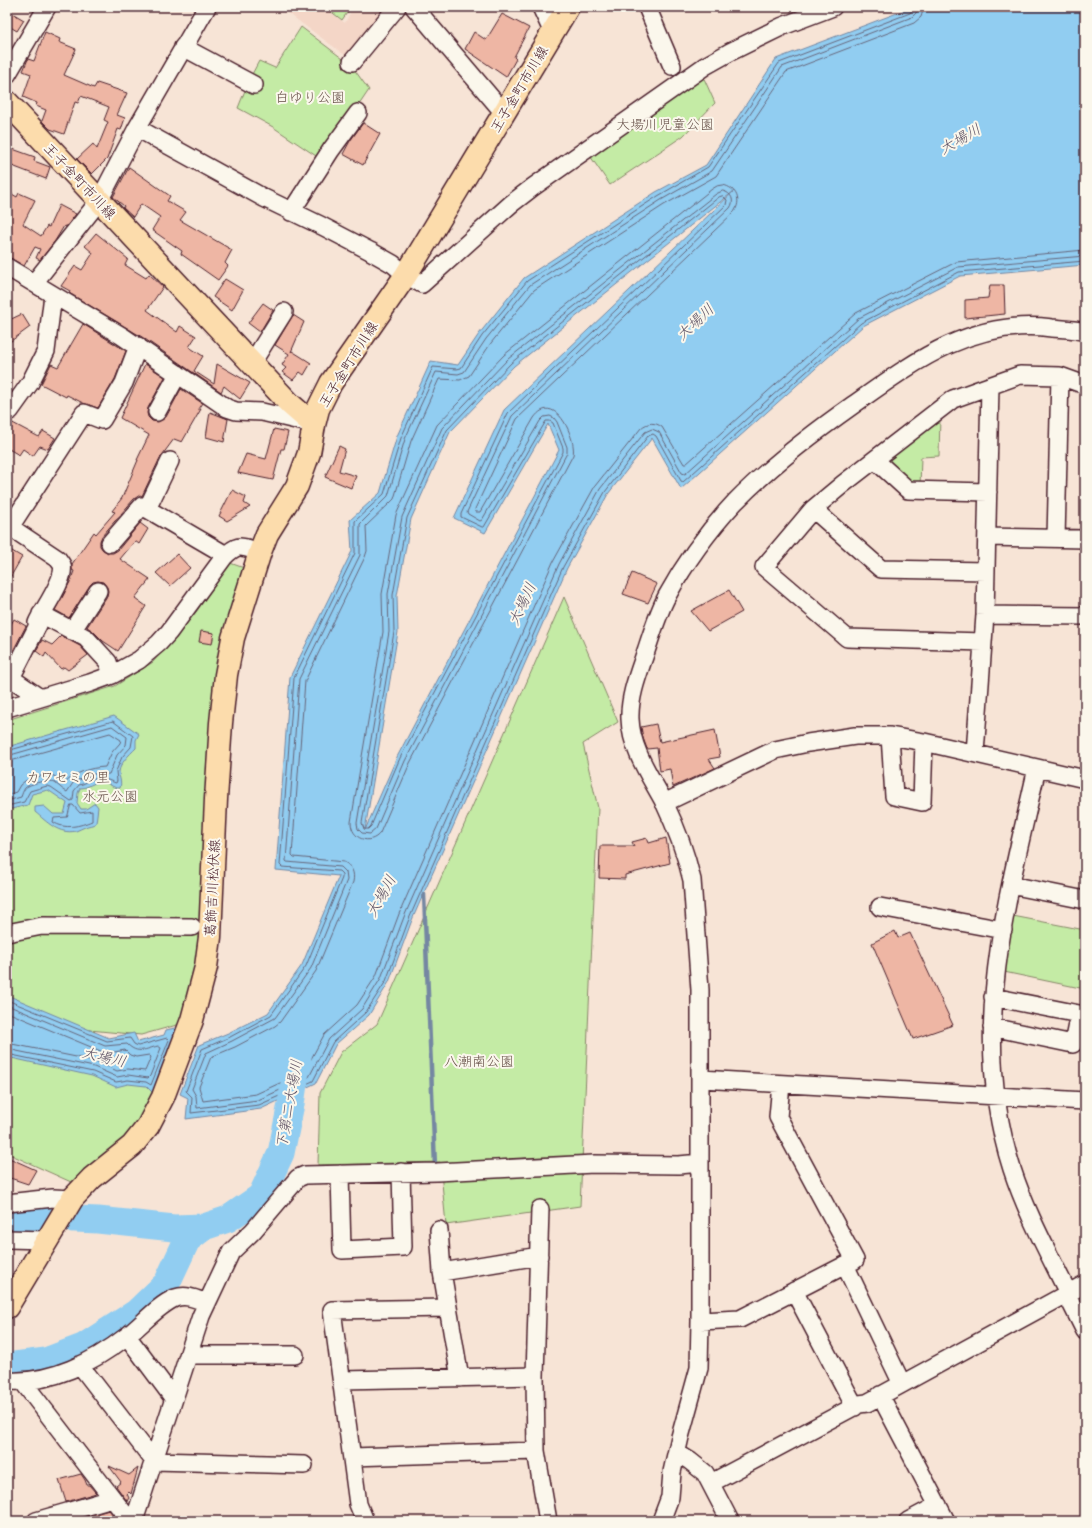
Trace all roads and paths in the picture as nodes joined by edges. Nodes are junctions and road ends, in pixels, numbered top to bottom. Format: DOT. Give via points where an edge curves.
graph roads {
  1 [pos="47,7"];
  2 [pos="207,7"];
  3 [pos="397,7"];
  4 [pos="414,7"];
  5 [pos="541,7"];
  6 [pos="568,7"];
  7 [pos="647,7"];
  8 [pos="833,7"];
  9 [pos="553,33"];
  10 [pos="182,48"];
  11 [pos="352,62"];
  12 [pos="672,66"];
  13 [pos="7,75"];
  14 [pos="254,85"];
  15 [pos="7,102"];
  16 [pos="358,113"];
  17 [pos="504,113"];
  18 [pos="137,128"];
  19 [pos="99,201"];
  20 [pos="292,212"];
  21 [pos="7,267"];
  22 [pos="406,275"];
  23 [pos="34,283"];
  24 [pos="53,295"];
  25 [pos="284,312"];
  26 [pos="1085,332"];
  27 [pos="138,346"];
  28 [pos="252,363"];
  29 [pos="178,374"];
  30 [pos="1060,376"];
  31 [pos="1085,385"];
  32 [pos="990,386"];
  33 [pos="10,411"];
  34 [pos="157,412"];
  35 [pos="314,425"];
  36 [pos="875,460"];
  37 [pos="170,461"];
  38 [pos="988,492"];
  39 [pos="813,508"];
  40 [pos="146,509"];
  41 [pos="8,526"];
  42 [pos="987,537"];
  43 [pos="1056,538"];
  44 [pos="1085,539"];
  45 [pos="110,543"];
  46 [pos="260,552"];
  47 [pos="226,555"];
  48 [pos="986,570"];
  49 [pos="98,591"];
  50 [pos="985,615"];
  51 [pos="1085,616"];
  52 [pos="39,619"];
  53 [pos="72,631"];
  54 [pos="983,642"];
  55 [pos="112,675"];
  56 [pos="9,677"];
  57 [pos="40,698"];
  58 [pos="7,708"];
  59 [pos="890,736"];
  60 [pos="924,742"];
  61 [pos="975,753"];
  62 [pos="1037,768"];
  63 [pos="1085,779"];
  64 [pos="664,803"];
  65 [pos="1011,885"];
  66 [pos="1085,900"];
  67 [pos="880,907"];
  68 [pos="192,927"];
  69 [pos="1003,930"];
  70 [pos="7,933"];
  71 [pos="993,997"];
  72 [pos="992,1027"];
  73 [pos="701,1079"];
  74 [pos="781,1084"];
  75 [pos="995,1095"];
  76 [pos="1085,1102"];
  77 [pos="700,1163"];
  78 [pos="401,1172"];
  79 [pos="340,1174"];
  80 [pos="7,1204"];
  81 [pos="68,1205"];
  82 [pos="540,1209"];
  83 [pos="439,1230"];
  84 [pos="7,1239"];
  85 [pos="47,1239"];
  86 [pos="539,1256"];
  87 [pos="844,1265"];
  88 [pos="442,1272"];
  89 [pos="1085,1284"];
  90 [pos="794,1291"];
  91 [pos="1068,1293"];
  92 [pos="207,1303"];
  93 [pos="7,1307"];
  94 [pos="448,1308"];
  95 [pos="700,1322"];
  96 [pos="1085,1331"];
  97 [pos="127,1336"];
  98 [pos="189,1355"];
  99 [pos="294,1355"];
  100 [pos="80,1365"];
  101 [pos="535,1376"];
  102 [pos="460,1378"];
  103 [pos="342,1380"];
  104 [pos="15,1382"];
  105 [pos="902,1384"];
  106 [pos="880,1395"];
  107 [pos="174,1399"];
  108 [pos="855,1407"];
  109 [pos="536,1451"];
  110 [pos="677,1453"];
  111 [pos="352,1457"];
  112 [pos="154,1461"];
  113 [pos="304,1465"];
  114 [pos="711,1483"];
  115 [pos="112,1499"];
  116 [pos="938,1505"];
  117 [pos="36,1521"];
  118 [pos="130,1521"];
  119 [pos="134,1521"];
  120 [pos="365,1521"];
  121 [pos="548,1521"];
  122 [pos="661,1521"];
  123 [pos="730,1521"];
  124 [pos="908,1521"];
  125 [pos="946,1521"];
  1 -- 13 [label="street"];
  2 -- 10 [label="street"];
  3 -- 11 [label="street"];
  4 -- 17 [label="street"];
  5 -- 9 [label="street"];
  6 -- 9 [label="main road, 王子金町市川線"];
  7 -- 12 [label="street"];
  8 -- 22 [label="street" via="783,26 705,66 533,187 422,284"];
  9 -- 17 [label="main road, 王子金町市川線"];
  10 -- 14 [label="street"];
  10 -- 18 [label="street"];
  15 -- 19 [label="main road, 王子金町市川線"];
  16 -- 20 [label="street"];
  17 -- 22 [label="main road, 王子金町市川線"];
  18 -- 19 [label="street"];
  18 -- 20 [label="street"];
  19 -- 23 [label="street"];
  19 -- 28 [label="main road, 王子金町市川線"];
  20 -- 22 [label="street" via="370,251"];
  21 -- 23 [label="street"];
  22 -- 35 [label="main road, 王子金町市川線" via="332,383 318,409"];
  23 -- 24 [label="street"];
  24 -- 27 [label="street"];
  24 -- 33 [label="street" via="46,351 30,383"];
  25 -- 28 [label="street"];
  26 -- 64 [label="street" via="1041,326 1016,327 993,329 954,342 922,358 820,428 734,503 707,536 666,598 637,678 630,719 634,745"];
  27 -- 29 [label="street"];
  27 -- 41 [label="street" via="124,383 102,420 84,412"];
  28 -- 35 [label="main road, 王子金町市川線" via="290,404"];
  29 -- 34 [label="street"];
  29 -- 35 [label="street" via="227,408 262,412"];
  30 -- 31 [label="street"];
  30 -- 32 [label="street" via="1020,375"];
  30 -- 43 [label="street"];
  32 -- 36 [label="street" via="953,399"];
  32 -- 38 [label="street"];
  35 -- 46 [label="main road, 葛飾吉川松伏線" via="309,453 297,486 267,534"];
  36 -- 38 [label="street" via="908,490"];
  36 -- 39 [label="street"];
  37 -- 40 [label="street"];
  38 -- 42 [label="street"];
  39 -- 48 [label="street" via="881,569"];
  39 -- 54 [label="street" via="764,567 847,638"];
  40 -- 45 [label="street" via="142,506"];
  40 -- 47 [label="street"];
  41 -- 52 [label="street" via="58,559 62,566 60,580"];
  42 -- 43 [label="street"];
  42 -- 48 [label="street"];
  43 -- 44 [label="street"];
  46 -- 47 [label="street" via="240,546 231,549"];
  46 -- 81 [label="main road, 葛飾吉川松伏線" via="233,638 226,675 217,776 210,936 206,967 192,1020 163,1097 148,1126 132,1146 92,1178"];
  47 -- 55 [label="street" via="159,643 139,660"];
  48 -- 50 [label="street"];
  49 -- 53 [label="street"];
  50 -- 51 [label="street"];
  50 -- 54 [label="street"];
  52 -- 53 [label="street"];
  52 -- 56 [label="street"];
  53 -- 55 [label="street" via="86,638 108,662"];
  54 -- 61 [label="street"];
  55 -- 57 [label="street"];
  56 -- 57 [label="street"];
  57 -- 58 [label="street"];
  59 -- 60 [label="street"];
  59 -- 60 [label="street" via="894,796 922,802"];
  59 -- 64 [label="street" via="835,738 776,750"];
  60 -- 61 [label="street"];
  61 -- 62 [label="street"];
  62 -- 63 [label="street"];
  62 -- 65 [label="street"];
  64 -- 73 [label="street" via="682,846 692,880 700,990"];
  65 -- 66 [label="street"];
  65 -- 69 [label="street"];
  67 -- 69 [label="street"];
  68 -- 70 [label="street" via="42,926"];
  69 -- 71 [label="street"];
  71 -- 72 [label="street"];
  71 -- 72 [label="street" via="1079,1014 1073,1044"];
  72 -- 75 [label="street"];
  73 -- 74 [label="street"];
  73 -- 77 [label="street"];
  74 -- 75 [label="street"];
  74 -- 87 [label="street" via="778,1117 855,1260"];
  75 -- 76 [label="street"];
  75 -- 91 [label="street" via="1004,1138 1024,1204"];
  77 -- 78 [label="street" via="594,1164"];
  77 -- 95 [label="street"];
  78 -- 79 [label="street"];
  78 -- 79 [label="street" via="403,1247 342,1250"];
  79 -- 92 [label="street" via="305,1175 298,1178 253,1231 231,1252"];
  80 -- 81 [label="street" via="53,1198"];
  81 -- 85 [label="main road, 葛飾吉川松伏線"];
  82 -- 86 [label="street"];
  83 -- 88 [label="street"];
  84 -- 85 [label="street"];
  85 -- 93 [label="main road, 葛飾吉川松伏線"];
  86 -- 88 [label="street"];
  86 -- 101 [label="street"];
  87 -- 90 [label="street"];
  87 -- 105 [label="street"];
  88 -- 94 [label="street"];
  89 -- 91 [label="street"];
  90 -- 95 [label="street" via="740,1320"];
  90 -- 108 [label="street"];
  91 -- 96 [label="street"];
  91 -- 105 [label="street"];
  92 -- 97 [label="street" via="188,1296 176,1298 161,1307"];
  92 -- 98 [label="street"];
  94 -- 102 [label="street"];
  94 -- 103 [label="street" via="332,1310"];
  95 -- 110 [label="street" via="699,1368"];
  97 -- 100 [label="street" via="102,1354"];
  97 -- 107 [label="street"];
  98 -- 99 [label="street"];
  98 -- 107 [label="street"];
  100 -- 104 [label="street" via="50,1376"];
  100 -- 112 [label="street"];
  101 -- 102 [label="street"];
  101 -- 109 [label="street"];
  102 -- 103 [label="street"];
  103 -- 111 [label="street"];
  104 -- 115 [label="street"];
  105 -- 106 [label="street"];
  106 -- 108 [label="street"];
  106 -- 116 [label="street"];
  107 -- 112 [label="street"];
  108 -- 114 [label="street"];
  109 -- 111 [label="street"];
  109 -- 121 [label="street"];
  110 -- 114 [label="street" via="705,1473"];
  110 -- 122 [label="street" via="670,1497"];
  111 -- 120 [label="street" via="358,1504"];
  112 -- 113 [label="street"];
  112 -- 119 [label="street"];
  114 -- 123 [label="street"];
  115 -- 117 [label="street"];
  115 -- 118 [label="street"];
  116 -- 124 [label="street"];
  116 -- 125 [label="street"];
}
